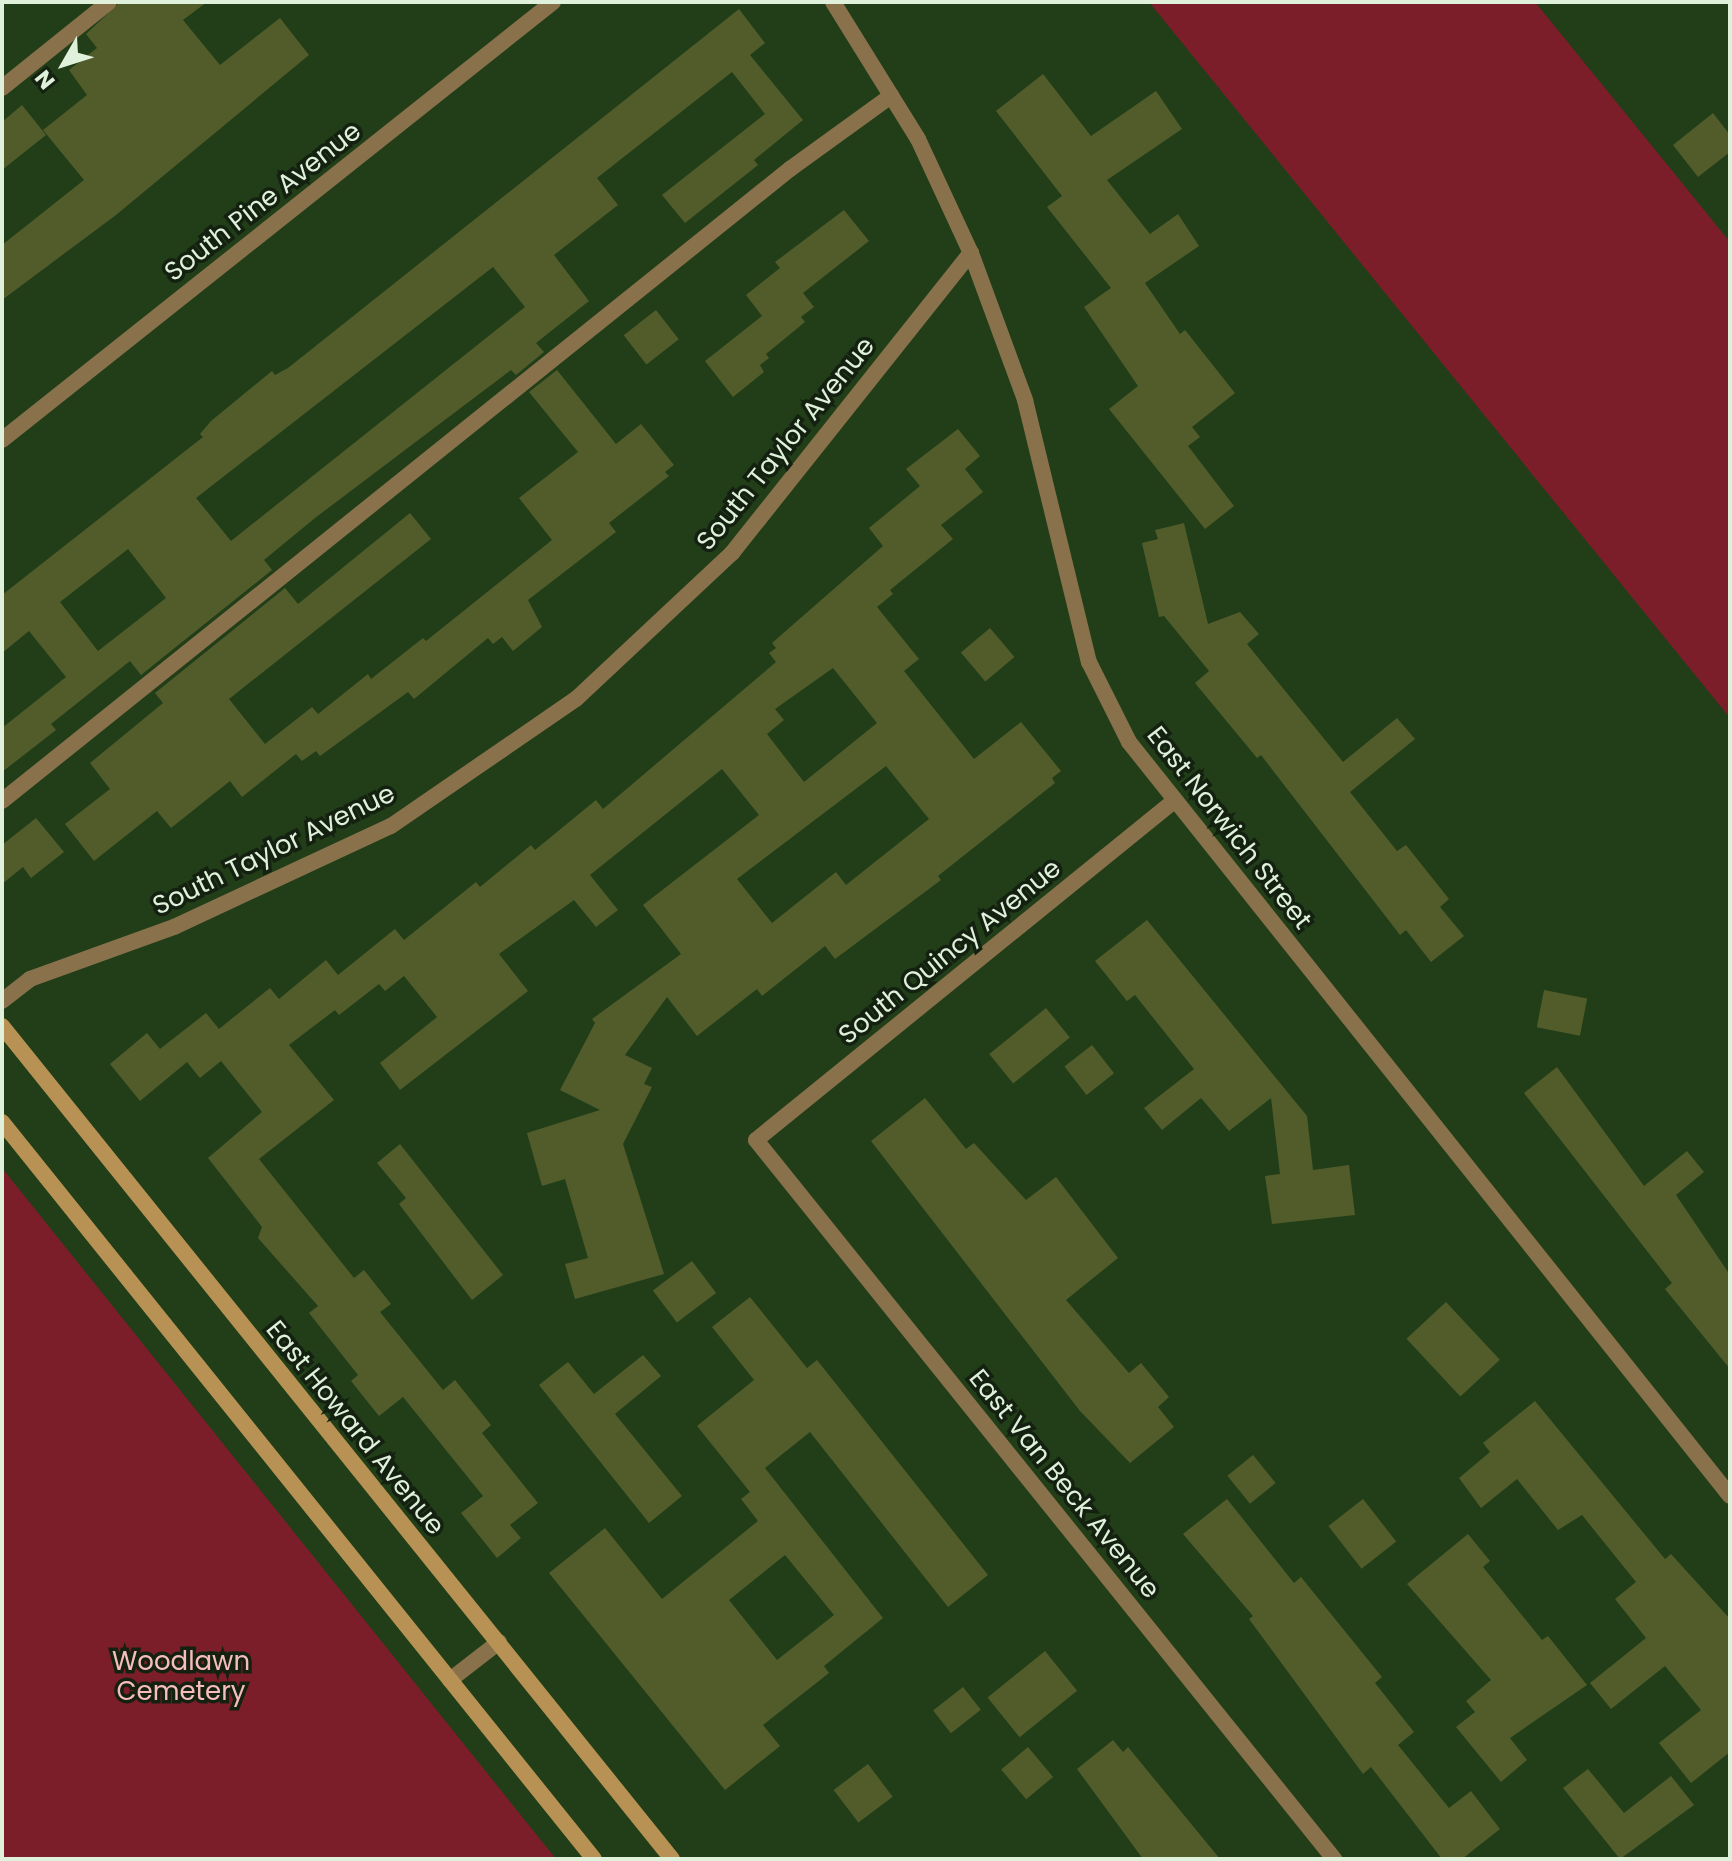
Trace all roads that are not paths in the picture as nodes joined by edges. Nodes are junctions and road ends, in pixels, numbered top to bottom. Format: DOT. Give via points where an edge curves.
graph roads {
  1 [pos="109,2"];
  2 [pos="553,2"];
  3 [pos="833,2"];
  4 [pos="2,88"];
  5 [pos="891,96"];
  6 [pos="971,253"];
  7 [pos="2,440"];
  8 [pos="2,801"];
  9 [pos="1174,801"];
  10 [pos="2,1001"];
  11 [pos="2,1026"];
  12 [pos="2,1122"];
  13 [pos="756,1140"];
  14 [pos="1730,1496"];
  15 [pos="499,1642"];
  16 [pos="450,1680"];
  17 [pos="594,1859"];
  18 [pos="672,1859"];
  19 [pos="1334,1859"];
  1 -- 4 [label="street"];
  2 -- 7 [label="street, South Pine Avenue"];
  3 -- 5 [label="street, East Norwich Street"];
  5 -- 6 [label="street, East Norwich Street" via="918,139"];
  5 -- 8 [label="street" via="790,169"];
  6 -- 9 [label="street, East Norwich Street" via="1025,400 1089,662 1129,742"];
  6 -- 10 [label="street, South Taylor Avenue" via="732,553 576,699 391,826 174,927 30,979"];
  9 -- 13 [label="street, South Quincy Avenue"];
  9 -- 14 [label="street, East Norwich Street"];
  11 -- 15 [label="main road, East Howard Avenue"];
  12 -- 16 [label="main road"];
  13 -- 19 [label="street, East Van Beck Avenue"];
  15 -- 16 [label="street"];
  15 -- 18 [label="main road, East Howard Avenue"];
  16 -- 17 [label="main road"];
}
